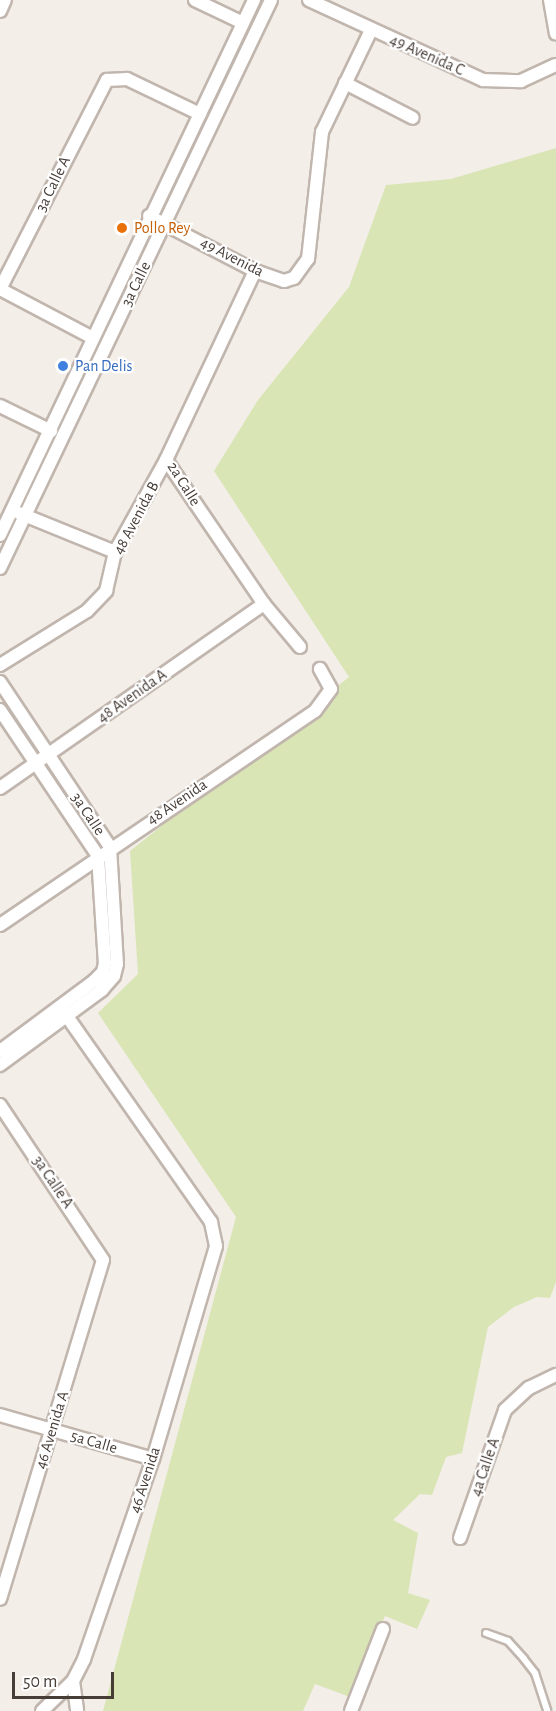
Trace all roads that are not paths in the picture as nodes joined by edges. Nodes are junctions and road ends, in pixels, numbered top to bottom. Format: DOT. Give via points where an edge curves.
graph roads {
  1 [pos="5,0"];
  2 [pos="195,0"];
  3 [pos="254,0"];
  4 [pos="271,0"];
  5 [pos="309,0"];
  6 [pos="550,0"];
  7 [pos="0,11"];
  8 [pos="243,23"];
  9 [pos="371,30"];
  10 [pos="556,33"];
  11 [pos="552,69"];
  12 [pos="345,83"];
  13 [pos="200,114"];
  14 [pos="413,118"];
  15 [pos="149,216"];
  16 [pos="165,222"];
  17 [pos="255,271"];
  18 [pos="0,289"];
  19 [pos="93,338"];
  20 [pos="0,406"];
  21 [pos="51,431"];
  22 [pos="166,460"];
  23 [pos="12,510"];
  24 [pos="25,515"];
  25 [pos="0,535"];
  26 [pos="116,552"];
  27 [pos="0,568"];
  28 [pos="264,604"];
  29 [pos="300,647"];
  30 [pos="0,665"];
  31 [pos="320,669"];
  32 [pos="0,682"];
  33 [pos="0,710"];
  34 [pos="48,754"];
  35 [pos="37,763"];
  36 [pos="0,788"];
  37 [pos="110,847"];
  38 [pos="98,856"];
  39 [pos="0,925"];
  40 [pos="64,1012"];
  41 [pos="0,1051"];
  42 [pos="0,1065"];
  43 [pos="0,1105"];
  44 [pos="103,1260"];
  45 [pos="556,1374"];
  46 [pos="0,1415"];
  47 [pos="52,1430"];
  48 [pos="153,1459"];
  49 [pos="460,1538"];
  50 [pos="0,1599"];
  51 [pos="382,1629"];
  52 [pos="486,1633"];
  53 [pos="73,1681"];
  54 [pos="42,1711"];
  55 [pos="77,1711"];
  56 [pos="351,1711"];
  57 [pos="547,1711"];
  1 -- 7 [label="street"];
  2 -- 8 [label="street"];
  3 -- 8 [label="street, 3a Calle"];
  4 -- 16 [label="street, 3a Calle"];
  5 -- 9 [label="street, 49 Avenida C"];
  6 -- 10 [label="street"];
  8 -- 13 [label="street, 3a Calle"];
  9 -- 11 [label="street, 49 Avenida C" via="483,80 522,81"];
  9 -- 12 [label="street"];
  12 -- 14 [label="street"];
  12 -- 17 [label="street, 49 Avenida" via="322,132 308,259 294,278 284,281"];
  13 -- 15 [label="street, 3a Calle"];
  13 -- 18 [label="street, 3a Calle A" via="127,78 107,80"];
  15 -- 16 [label="street, 49 Avenida"];
  15 -- 19 [label="street, 3a Calle"];
  16 -- 17 [label="street, 49 Avenida"];
  16 -- 24 [label="street, 3a Calle"];
  17 -- 22 [label="street, 2a Calle"];
  18 -- 19 [label="street"];
  19 -- 21 [label="street, 3a Calle"];
  20 -- 21 [label="street"];
  21 -- 23 [label="street, 3a Calle"];
  22 -- 26 [label="street, 48 Avenida B"];
  22 -- 28 [label="street, 2a Calle"];
  23 -- 24 [label="street"];
  23 -- 25 [label="street, 3a Calle"];
  24 -- 26 [label="street"];
  24 -- 27 [label="street, 3a Calle"];
  26 -- 30 [label="street, 48 Avenida B" via="106,591 87,611"];
  28 -- 29 [label="street, 2a Calle"];
  28 -- 34 [label="street, 48 Avenida A"];
  31 -- 37 [label="street, 48 Avenida" via="331,689 315,711"];
  32 -- 34 [label="street, 3a Calle"];
  33 -- 35 [label="street, 3a Calle"];
  34 -- 35 [label="street, 48 Avenida A"];
  34 -- 37 [label="street, 3a Calle"];
  35 -- 36 [label="street, 48 Avenida A"];
  35 -- 38 [label="street, 3a Calle"];
  37 -- 38 [label="street, 48 Avenida"];
  37 -- 40 [label="street, 3a Calle" via="117,964 114,976"];
  38 -- 39 [label="street, 48 Avenida"];
  38 -- 40 [label="street, 3a Calle" via="103,972"];
  40 -- 41 [label="street, 3a Calle"];
  40 -- 42 [label="street, 3a Calle"];
  40 -- 48 [label="street, 46 Avenida" via="216,1234 216,1246"];
  43 -- 44 [label="street, 3a Calle A"];
  44 -- 47 [label="street, 46 Avenida A"];
  45 -- 49 [label="street, 4a Calle A" via="516,1398 505,1410"];
  46 -- 47 [label="street, 5a Calle"];
  47 -- 48 [label="street, 5a Calle"];
  47 -- 50 [label="street, 46 Avenida A"];
  48 -- 53 [label="street, 46 Avenida"];
  51 -- 56 [label="street"];
  52 -- 57 [label="lane" via="508,1641 535,1673"];
  53 -- 54 [label="street, 46 Avenida"];
  53 -- 55 [label="street"];
}
